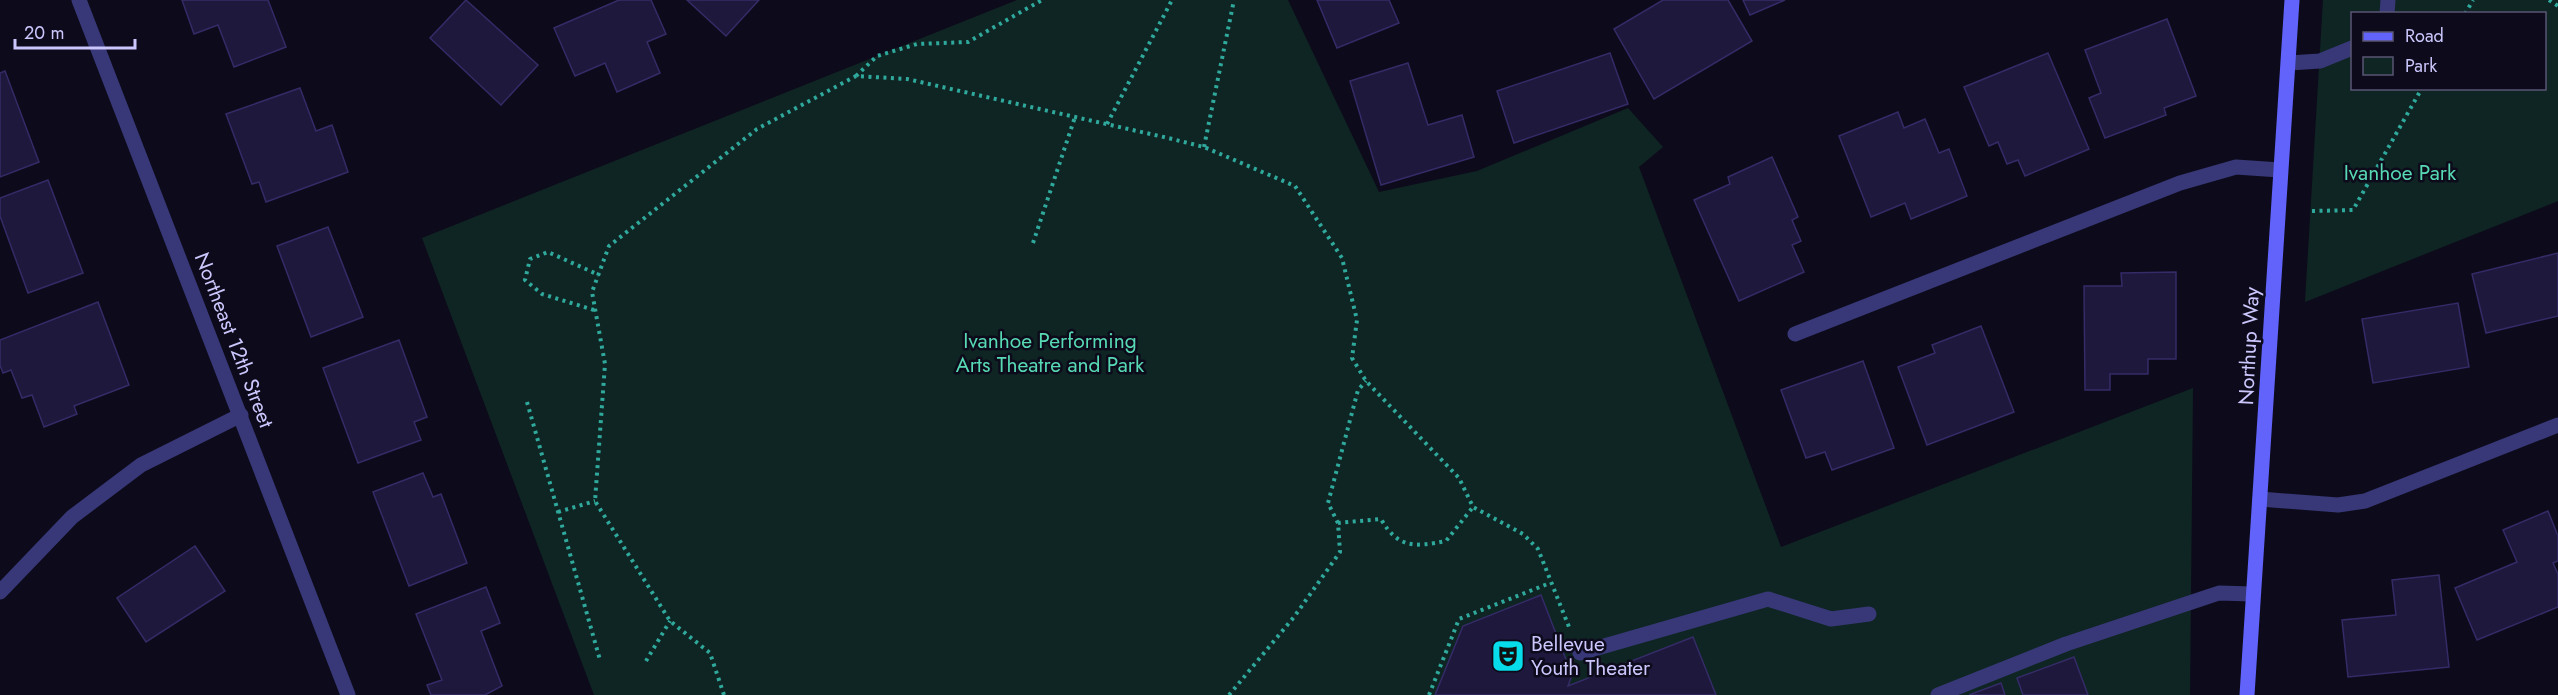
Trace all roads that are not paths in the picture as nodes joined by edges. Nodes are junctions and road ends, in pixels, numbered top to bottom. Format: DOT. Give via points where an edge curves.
graph roads {
  1 [pos="79,0"];
  2 [pos="2292,0"];
  3 [pos="2351,48"];
  4 [pos="2289,63"];
  5 [pos="2280,170"];
  6 [pos="1795,334"];
  7 [pos="240,416"];
  8 [pos="2558,425"];
  9 [pos="2260,499"];
  10 [pos="0,592"];
  11 [pos="2252,594"];
  12 [pos="1869,614"];
  13 [pos="1580,653"];
  14 [pos="348,695"];
  15 [pos="1938,695"];
  16 [pos="2247,695"];
  1 -- 7 [label="street, Northeast 12th Street"];
  2 -- 4 [label="street, Northup Way"];
  3 -- 4 [label="street" via="2320,62"];
  4 -- 5 [label="street, Northup Way"];
  5 -- 6 [label="street" via="2236,167 2180,183"];
  5 -- 9 [label="street, Northup Way"];
  7 -- 10 [label="street" via="141,465 72,517"];
  7 -- 14 [label="street, Northeast 12th Street"];
  8 -- 9 [label="street" via="2365,501 2338,505"];
  9 -- 11 [label="street, Northup Way"];
  11 -- 15 [label="street" via="2219,593 2066,644"];
  11 -- 16 [label="street, Northup Way"];
  12 -- 13 [label="street" via="1831,620 1768,599"];
}
